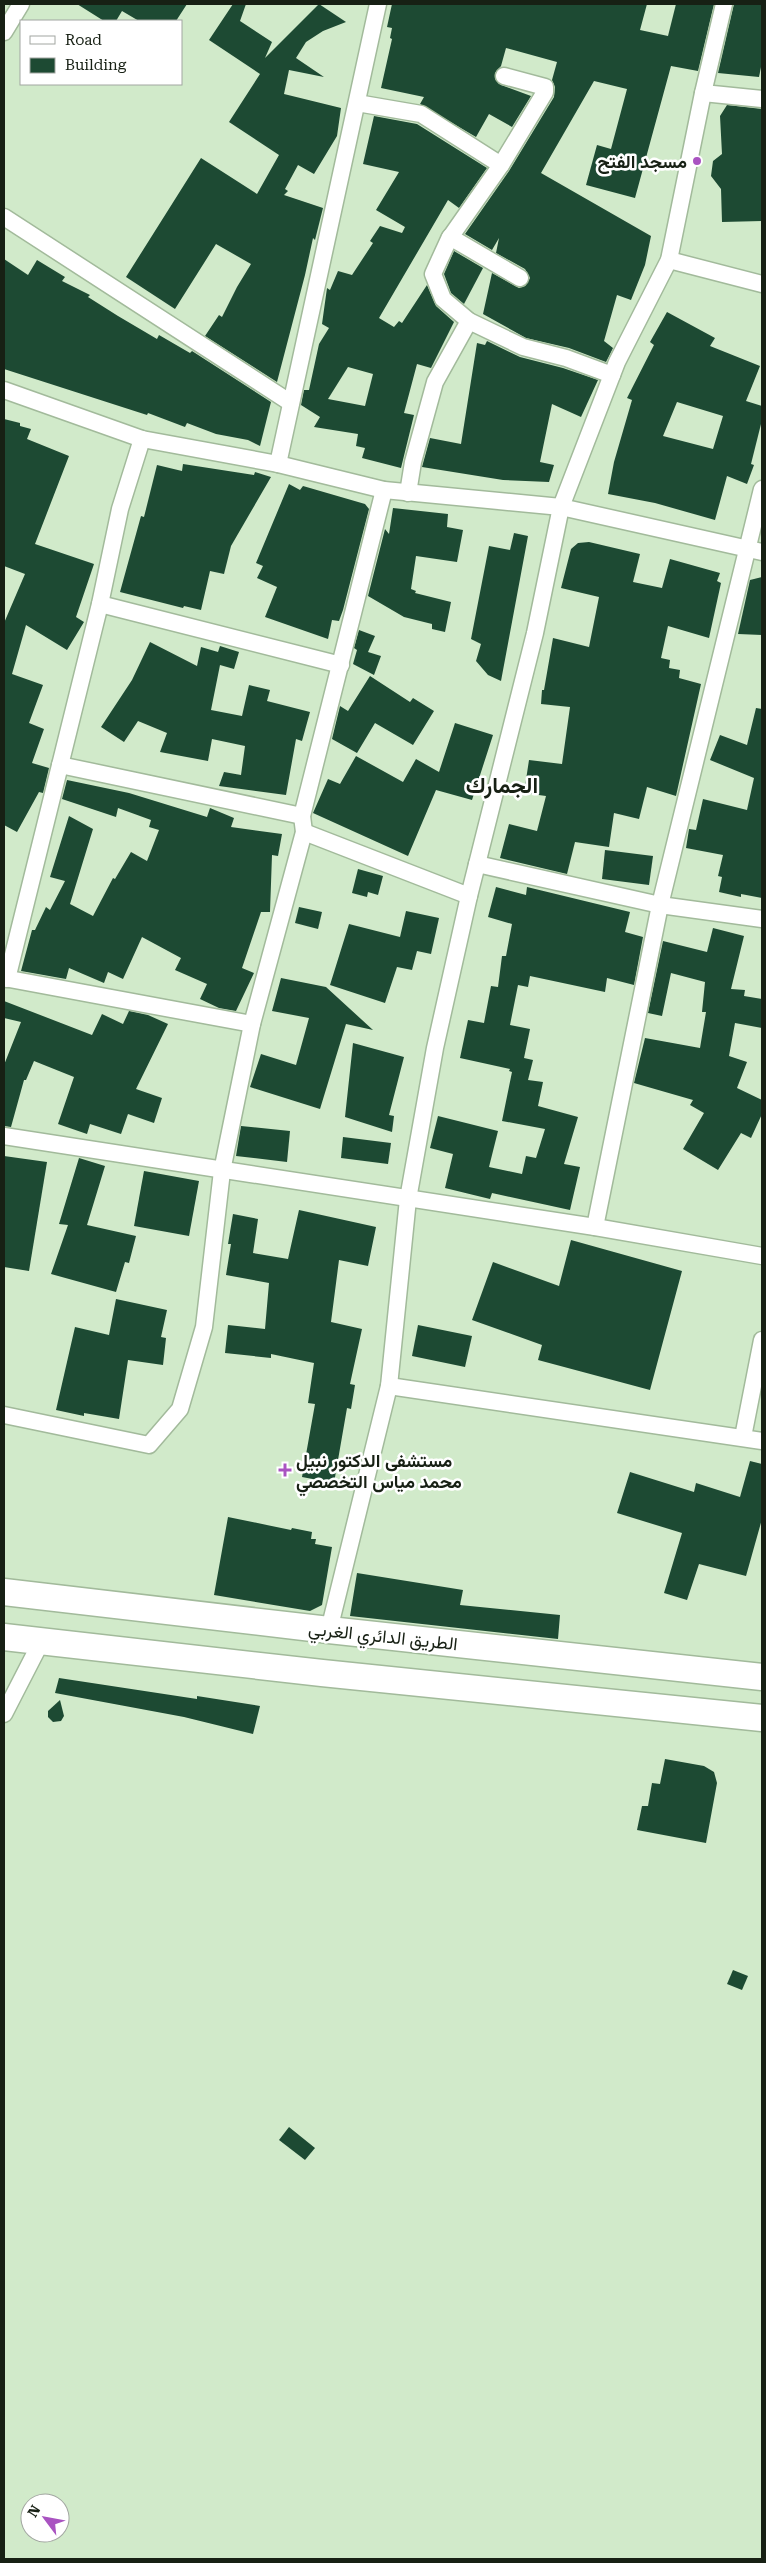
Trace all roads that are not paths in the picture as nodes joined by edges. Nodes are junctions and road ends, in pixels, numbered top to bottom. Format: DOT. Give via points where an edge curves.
graph roads {
  1 [pos="22,4"];
  2 [pos="378,4"];
  3 [pos="724,4"];
  4 [pos="4,32"];
  5 [pos="504,76"];
  6 [pos="703,93"];
  7 [pos="762,99"];
  8 [pos="357,102"];
  9 [pos="501,165"];
  10 [pos="4,217"];
  11 [pos="450,237"];
  12 [pos="669,260"];
  13 [pos="520,278"];
  14 [pos="762,284"];
  15 [pos="469,321"];
  16 [pos="612,375"];
  17 [pos="4,390"];
  18 [pos="291,403"];
  19 [pos="142,439"];
  20 [pos="278,464"];
  21 [pos="762,489"];
  22 [pos="384,490"];
  23 [pos="408,492"];
  24 [pos="562,508"];
  25 [pos="755,551"];
  26 [pos="100,604"];
  27 [pos="341,665"];
  28 [pos="60,764"];
  29 [pos="303,824"];
  30 [pos="477,864"];
  31 [pos="469,896"];
  32 [pos="660,905"];
  33 [pos="762,919"];
  34 [pos="5,978"];
  35 [pos="252,1024"];
  36 [pos="4,1136"];
  37 [pos="222,1171"];
  38 [pos="408,1199"];
  39 [pos="594,1227"];
  40 [pos="762,1256"];
  41 [pos="762,1340"];
  42 [pos="389,1386"];
  43 [pos="4,1415"];
  44 [pos="743,1437"];
  45 [pos="762,1441"];
  46 [pos="4,1592"];
  47 [pos="329,1630"];
  48 [pos="4,1637"];
  49 [pos="41,1642"];
  50 [pos="322,1673"];
  51 [pos="762,1677"];
  52 [pos="4,1714"];
  53 [pos="762,1718"];
  1 -- 4 [label="street"];
  2 -- 8 [label="street"];
  3 -- 6 [label="street"];
  5 -- 9 [label="street" via="545,87 545,92"];
  6 -- 7 [label="street"];
  6 -- 12 [label="street"];
  8 -- 9 [label="street" via="421,114"];
  8 -- 18 [label="street"];
  9 -- 11 [label="street"];
  10 -- 18 [label="street"];
  11 -- 13 [label="street"];
  11 -- 15 [label="street" via="433,274 443,299"];
  12 -- 14 [label="street"];
  12 -- 16 [label="street"];
  15 -- 16 [label="street" via="523,347"];
  15 -- 23 [label="street" via="435,382"];
  16 -- 24 [label="street"];
  17 -- 19 [label="street"];
  18 -- 20 [label="street"];
  19 -- 20 [label="street"];
  19 -- 26 [label="street" via="120,509"];
  20 -- 22 [label="street"];
  21 -- 25 [label="street"];
  22 -- 23 [label="street"];
  22 -- 27 [label="street"];
  23 -- 24 [label="street"];
  24 -- 25 [label="street"];
  24 -- 30 [label="street" via="535,633"];
  25 -- 32 [label="street"];
  26 -- 27 [label="street"];
  26 -- 28 [label="street"];
  27 -- 29 [label="street"];
  28 -- 29 [label="street"];
  28 -- 34 [label="street"];
  29 -- 31 [label="street"];
  29 -- 35 [label="street"];
  30 -- 31 [label="street"];
  30 -- 32 [label="street"];
  31 -- 38 [label="street" via="435,1048"];
  32 -- 33 [label="street"];
  32 -- 39 [label="street"];
  34 -- 35 [label="street"];
  35 -- 37 [label="street"];
  36 -- 37 [label="street"];
  37 -- 38 [label="street"];
  37 -- 43 [label="street" via="204,1327 180,1409 149,1445"];
  38 -- 39 [label="street"];
  38 -- 42 [label="street"];
  39 -- 40 [label="street"];
  41 -- 44 [label="street"];
  42 -- 44 [label="street"];
  42 -- 47 [label="street"];
  44 -- 45 [label="street"];
  46 -- 47 [label="main road, الطريق الدائري الغربي"];
  47 -- 50 [label="main road"];
  47 -- 51 [label="main road, الطريق الدائري الغربي"];
  48 -- 49 [label="main road"];
  49 -- 50 [label="main road"];
  49 -- 52 [label="street"];
  50 -- 53 [label="main road"];
}
